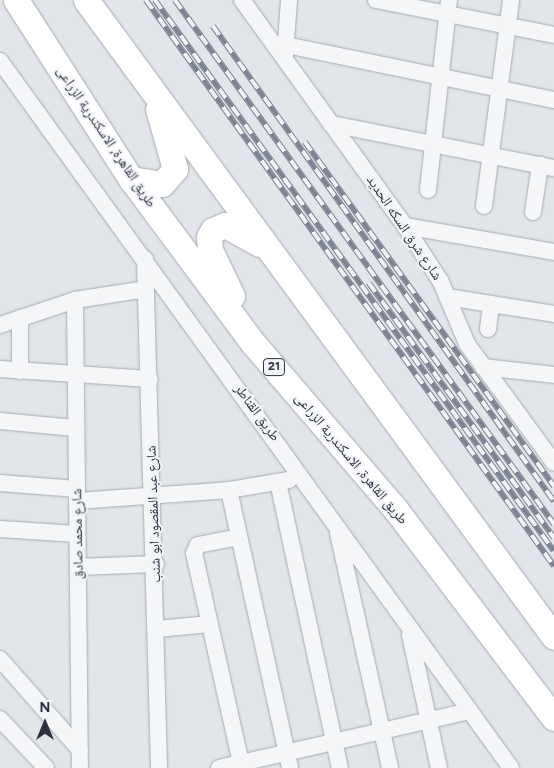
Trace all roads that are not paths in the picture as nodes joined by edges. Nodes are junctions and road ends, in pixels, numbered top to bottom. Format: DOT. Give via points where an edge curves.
graph roads {
  1 [pos="16,0"];
  2 [pos="86,0"];
  3 [pos="242,0"];
  4 [pos="289,0"];
  5 [pos="376,0"];
  6 [pos="511,0"];
  7 [pos="448,7"];
  8 [pos="508,26"];
  9 [pos="554,35"];
  10 [pos="286,45"];
  11 [pos="0,61"];
  12 [pos="284,62"];
  13 [pos="441,77"];
  14 [pos="150,86"];
  15 [pos="499,89"];
  16 [pos="554,100"];
  17 [pos="331,124"];
  18 [pos="434,144"];
  19 [pos="490,155"];
  20 [pos="547,166"];
  21 [pos="131,179"];
  22 [pos="428,190"];
  23 [pos="484,206"];
  24 [pos="533,212"];
  25 [pos="405,226"];
  26 [pos="272,252"];
  27 [pos="554,252"];
  28 [pos="145,259"];
  29 [pos="146,289"];
  30 [pos="448,297"];
  31 [pos="75,300"];
  32 [pos="490,304"];
  33 [pos="554,314"];
  34 [pos="20,318"];
  35 [pos="0,325"];
  36 [pos="488,329"];
  37 [pos="253,343"];
  38 [pos="483,367"];
  39 [pos="0,369"];
  40 [pos="20,371"];
  41 [pos="76,375"];
  42 [pos="554,375"];
  43 [pos="150,379"];
  44 [pos="0,421"];
  45 [pos="76,428"];
  46 [pos="553,457"];
  47 [pos="303,477"];
  48 [pos="278,482"];
  49 [pos="0,483"];
  50 [pos="229,490"];
  51 [pos="77,495"];
  52 [pos="154,498"];
  53 [pos="337,526"];
  54 [pos="0,529"];
  55 [pos="78,534"];
  56 [pos="239,537"];
  57 [pos="156,564"];
  58 [pos="78,567"];
  59 [pos="210,624"];
  60 [pos="157,629"];
  61 [pos="409,630"];
  62 [pos="554,637"];
  63 [pos="0,659"];
  64 [pos="470,711"];
  65 [pos="554,718"];
  66 [pos="0,719"];
  67 [pos="429,720"];
  68 [pos="382,731"];
  69 [pos="334,742"];
  70 [pos="80,750"];
  71 [pos="288,760"];
  72 [pos="241,766"];
  73 [pos="46,768"];
  74 [pos="80,768"];
  75 [pos="160,768"];
  76 [pos="219,768"];
  77 [pos="340,768"];
  78 [pos="390,768"];
  79 [pos="439,768"];
  80 [pos="511,768"];
  1 -- 21 [label="highway, طريق القاهرة, الاسكندرية الزراعى / 21"];
  2 -- 14 [label="highway"];
  3 -- 12 [label="street, شارع شرق السكه الحديد"];
  4 -- 10 [label="street"];
  5 -- 7 [label="street"];
  6 -- 8 [label="street"];
  7 -- 8 [label="street"];
  7 -- 13 [label="street"];
  8 -- 9 [label="street"];
  8 -- 15 [label="street"];
  10 -- 12 [label="street"];
  10 -- 13 [label="street"];
  11 -- 28 [label="street, طريق القناطر"];
  12 -- 17 [label="street, شارع شرق السكه الحديد"];
  13 -- 15 [label="street"];
  13 -- 18 [label="street"];
  14 -- 21 [label="highway" via="175,169 162,184"];
  14 -- 26 [label="highway"];
  15 -- 16 [label="street"];
  15 -- 19 [label="street"];
  17 -- 18 [label="street"];
  17 -- 25 [label="street, شارع شرق السكه الحديد"];
  18 -- 19 [label="street"];
  18 -- 22 [label="street"];
  19 -- 20 [label="street"];
  19 -- 23 [label="street"];
  20 -- 24 [label="street"];
  21 -- 37 [label="highway, طريق القاهرة, الاسكندرية الزراعى / 21"];
  25 -- 27 [label="street"];
  25 -- 30 [label="street, شارع شرق السكه الحديد"];
  26 -- 37 [label="highway" via="232,226 218,226 209,237 210,250"];
  26 -- 62 [label="highway"];
  28 -- 29 [label="street, شارع عبد المقصود ابو شنب"];
  28 -- 47 [label="street, طريق القناطر"];
  29 -- 31 [label="street"];
  29 -- 43 [label="street, شارع عبد المقصود ابو شنب"];
  30 -- 32 [label="street"];
  30 -- 38 [label="street, شارع شرق السكه الحديد" via="460,332"];
  31 -- 34 [label="street"];
  31 -- 41 [label="street, شارع محمد صادق"];
  32 -- 33 [label="street"];
  32 -- 36 [label="street"];
  34 -- 35 [label="street"];
  34 -- 40 [label="street"];
  37 -- 65 [label="highway, طريق القاهرة, الاسكندرية الزراعى / 21" via="396,510"];
  38 -- 42 [label="street"];
  38 -- 46 [label="street, شارع شرق السكه الحديد"];
  39 -- 40 [label="street"];
  40 -- 41 [label="street"];
  41 -- 43 [label="street"];
  41 -- 45 [label="street, شارع محمد صادق"];
  43 -- 52 [label="street, شارع عبد المقصود ابو شنب"];
  44 -- 45 [label="street"];
  45 -- 51 [label="street, شارع محمد صادق"];
  47 -- 48 [label="street"];
  47 -- 53 [label="street, طريق القناطر"];
  48 -- 50 [label="street"];
  48 -- 69 [label="street"];
  49 -- 51 [label="street"];
  50 -- 52 [label="street"];
  50 -- 56 [label="street"];
  51 -- 52 [label="street"];
  51 -- 55 [label="street, شارع محمد صادق"];
  52 -- 57 [label="street, شارع عبد المقصود ابو شنب"];
  53 -- 61 [label="street, طريق القناطر"];
  53 -- 68 [label="street"];
  54 -- 55 [label="street"];
  55 -- 58 [label="street, شارع محمد صادق"];
  56 -- 59 [label="street" via="198,545 194,550"];
  56 -- 71 [label="street"];
  57 -- 58 [label="street"];
  57 -- 60 [label="street, شارع عبد المقصود ابو شنب"];
  58 -- 70 [label="street, شارع محمد صادق"];
  59 -- 60 [label="street"];
  59 -- 72 [label="street"];
  60 -- 75 [label="street, شارع عبد المقصود ابو شنب"];
  61 -- 64 [label="street, طريق القناطر"];
  61 -- 67 [label="street"];
  63 -- 70 [label="street"];
  64 -- 67 [label="street"];
  64 -- 80 [label="street, طريق القناطر"];
  66 -- 73 [label="street"];
  67 -- 68 [label="street"];
  67 -- 79 [label="street"];
  68 -- 69 [label="street"];
  68 -- 78 [label="street"];
  69 -- 71 [label="street"];
  69 -- 77 [label="street"];
  70 -- 74 [label="street, شارع محمد صادق"];
  71 -- 72 [label="street"];
  72 -- 76 [label="street"];
}
